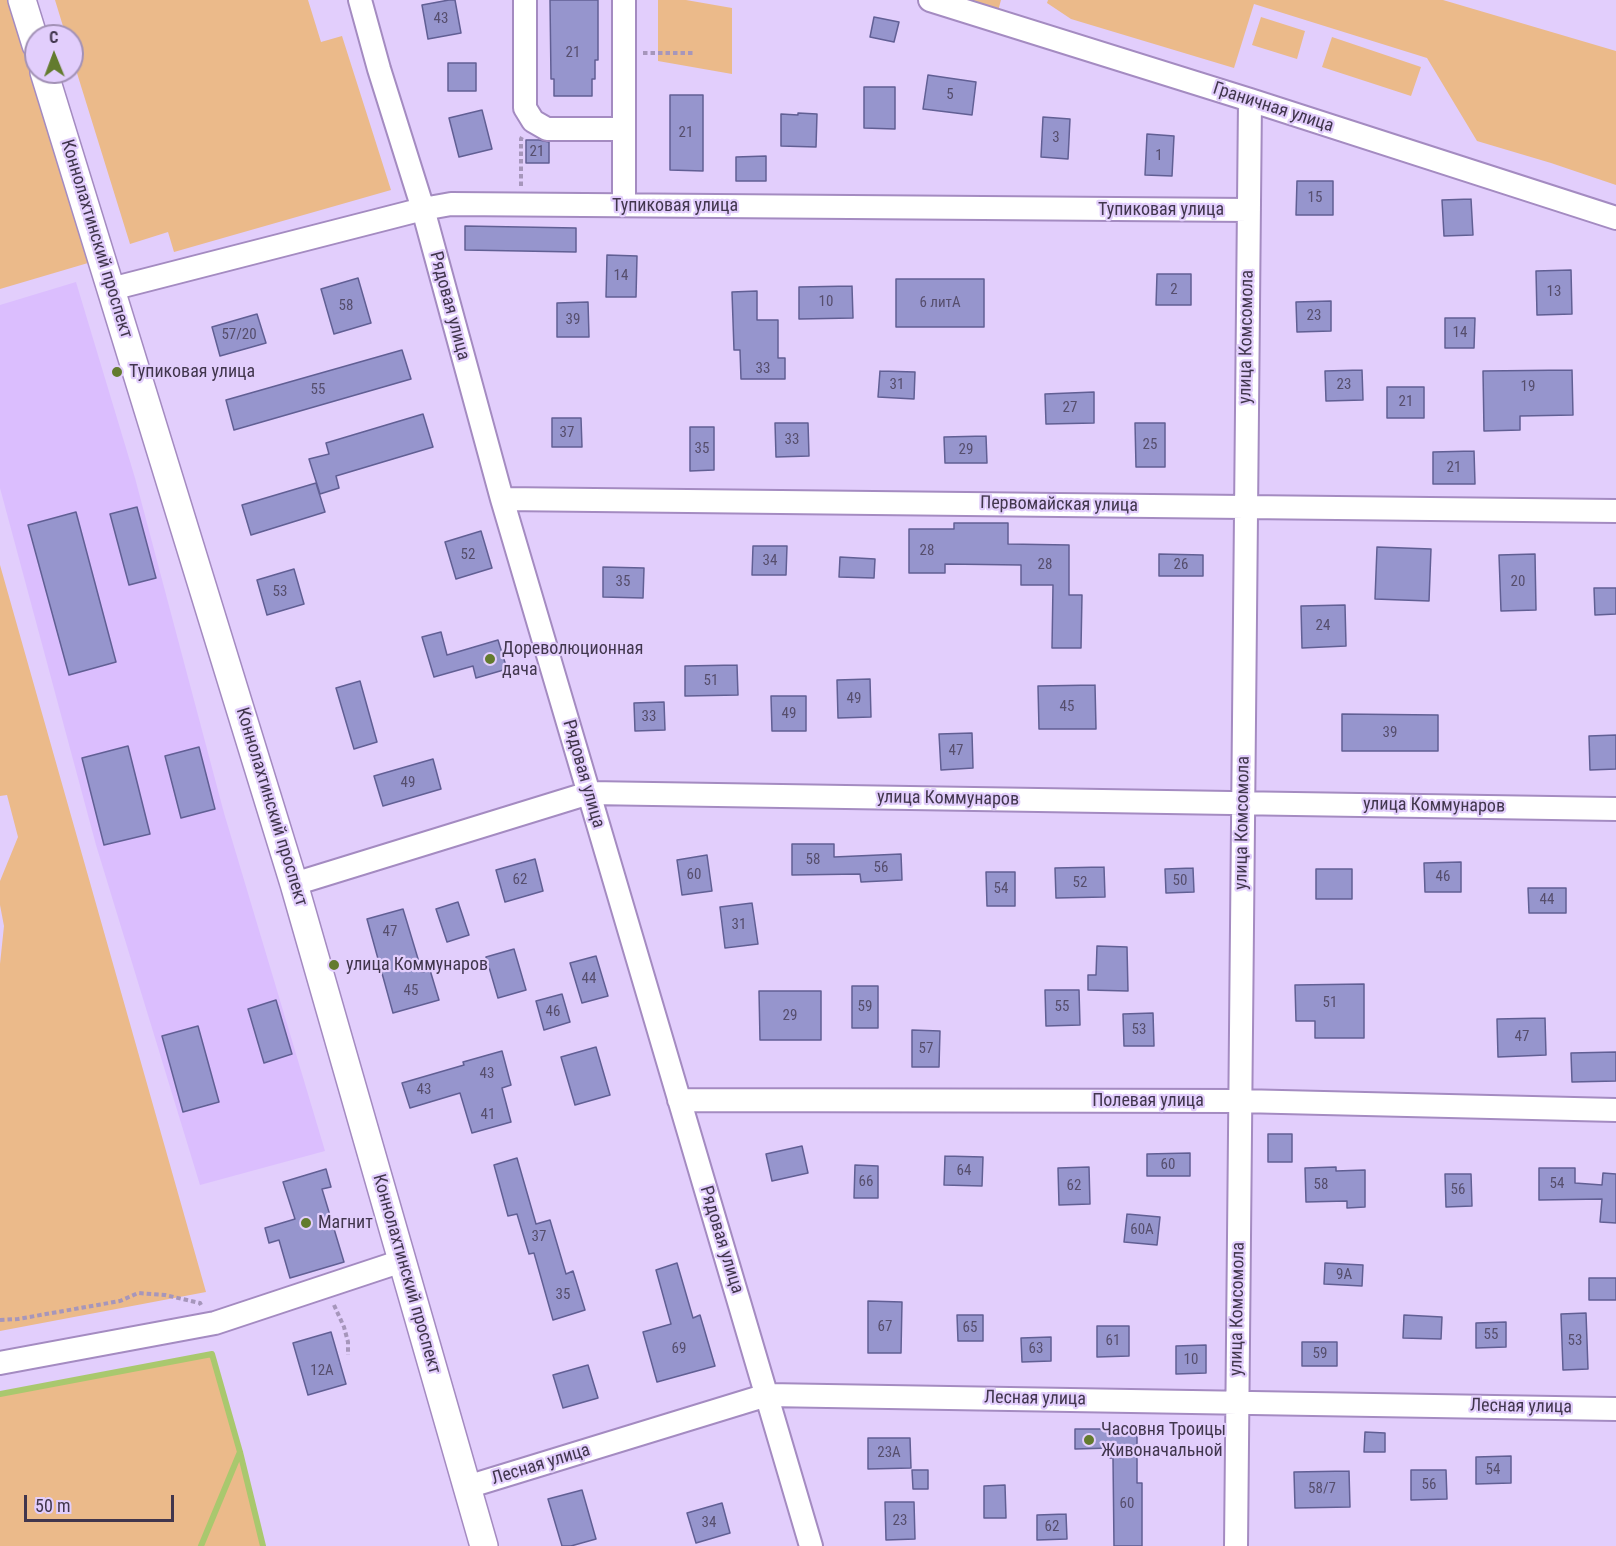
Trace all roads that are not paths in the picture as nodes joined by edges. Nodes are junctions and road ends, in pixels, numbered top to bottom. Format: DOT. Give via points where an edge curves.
graph roads {
  1 [pos="22,0"];
  2 [pos="360,0"];
  3 [pos="525,0"];
  4 [pos="624,0"];
  5 [pos="930,0"];
  6 [pos="29,24"];
  7 [pos="48,84"];
  8 [pos="1250,100"];
  9 [pos="624,129"];
  10 [pos="624,206"];
  11 [pos="423,209"];
  12 [pos="1249,210"];
  13 [pos="1616,218"];
  14 [pos="111,289"];
  15 [pos="502,499"];
  16 [pos="1246,507"];
  17 [pos="1616,511"];
  18 [pos="589,793"];
  19 [pos="1243,803"];
  20 [pos="1616,809"];
  21 [pos="294,884"];
  22 [pos="679,1100"];
  23 [pos="1240,1101"];
  24 [pos="1616,1110"];
  25 [pos="402,1261"];
  26 [pos="0,1363"];
  27 [pos="767,1395"];
  28 [pos="1238,1403"];
  29 [pos="1616,1409"];
  30 [pos="467,1487"];
  31 [pos="484,1546"];
  32 [pos="811,1546"];
  33 [pos="1236,1546"];
  1 -- 6 [label="main road"];
  2 -- 11 [label="street, Рядовая улица"];
  3 -- 9 [label="street" via="525,108 532,122 547,129"];
  4 -- 9 [label="street"];
  5 -- 8 [label="street, Граничная улица"];
  7 -- 14 [label="main road, Коннолахтинский проспект"];
  8 -- 12 [label="street, улица Комсомола"];
  8 -- 13 [label="street, Граничная улица"];
  9 -- 10 [label="street"];
  10 -- 11 [label="street, Тупиковая улица" via="451,204"];
  10 -- 12 [label="street, Тупиковая улица"];
  11 -- 14 [label="street, Тупиковая улица"];
  11 -- 15 [label="street, Рядовая улица"];
  12 -- 16 [label="street, улица Комсомола"];
  14 -- 21 [label="main road, Коннолахтинский проспект"];
  15 -- 16 [label="street, Первомайская улица"];
  15 -- 18 [label="street, Рядовая улица"];
  16 -- 17 [label="street, Первомайская улица"];
  16 -- 19 [label="street, улица Комсомола"];
  18 -- 19 [label="street, улица Коммунаров"];
  18 -- 21 [label="street, улица Коммунаров"];
  18 -- 22 [label="street, Рядовая улица"];
  19 -- 20 [label="street, улица Коммунаров"];
  19 -- 23 [label="street, улица Комсомола"];
  21 -- 25 [label="main road, Коннолахтинский проспект"];
  22 -- 23 [label="street, Полевая улица"];
  22 -- 27 [label="street, Рядовая улица"];
  23 -- 24 [label="street, Полевая улица"];
  23 -- 28 [label="street, улица Комсомола"];
  25 -- 26 [label="street" via="215,1323"];
  25 -- 30 [label="main road, Коннолахтинский проспект"];
  27 -- 28 [label="street, Лесная улица"];
  27 -- 30 [label="street, Лесная улица"];
  27 -- 32 [label="street, Рядовая улица"];
  28 -- 29 [label="street, Лесная улица"];
  28 -- 33 [label="street, улица Комсомола"];
  30 -- 31 [label="main road, Коннолахтинский проспект"];
}
